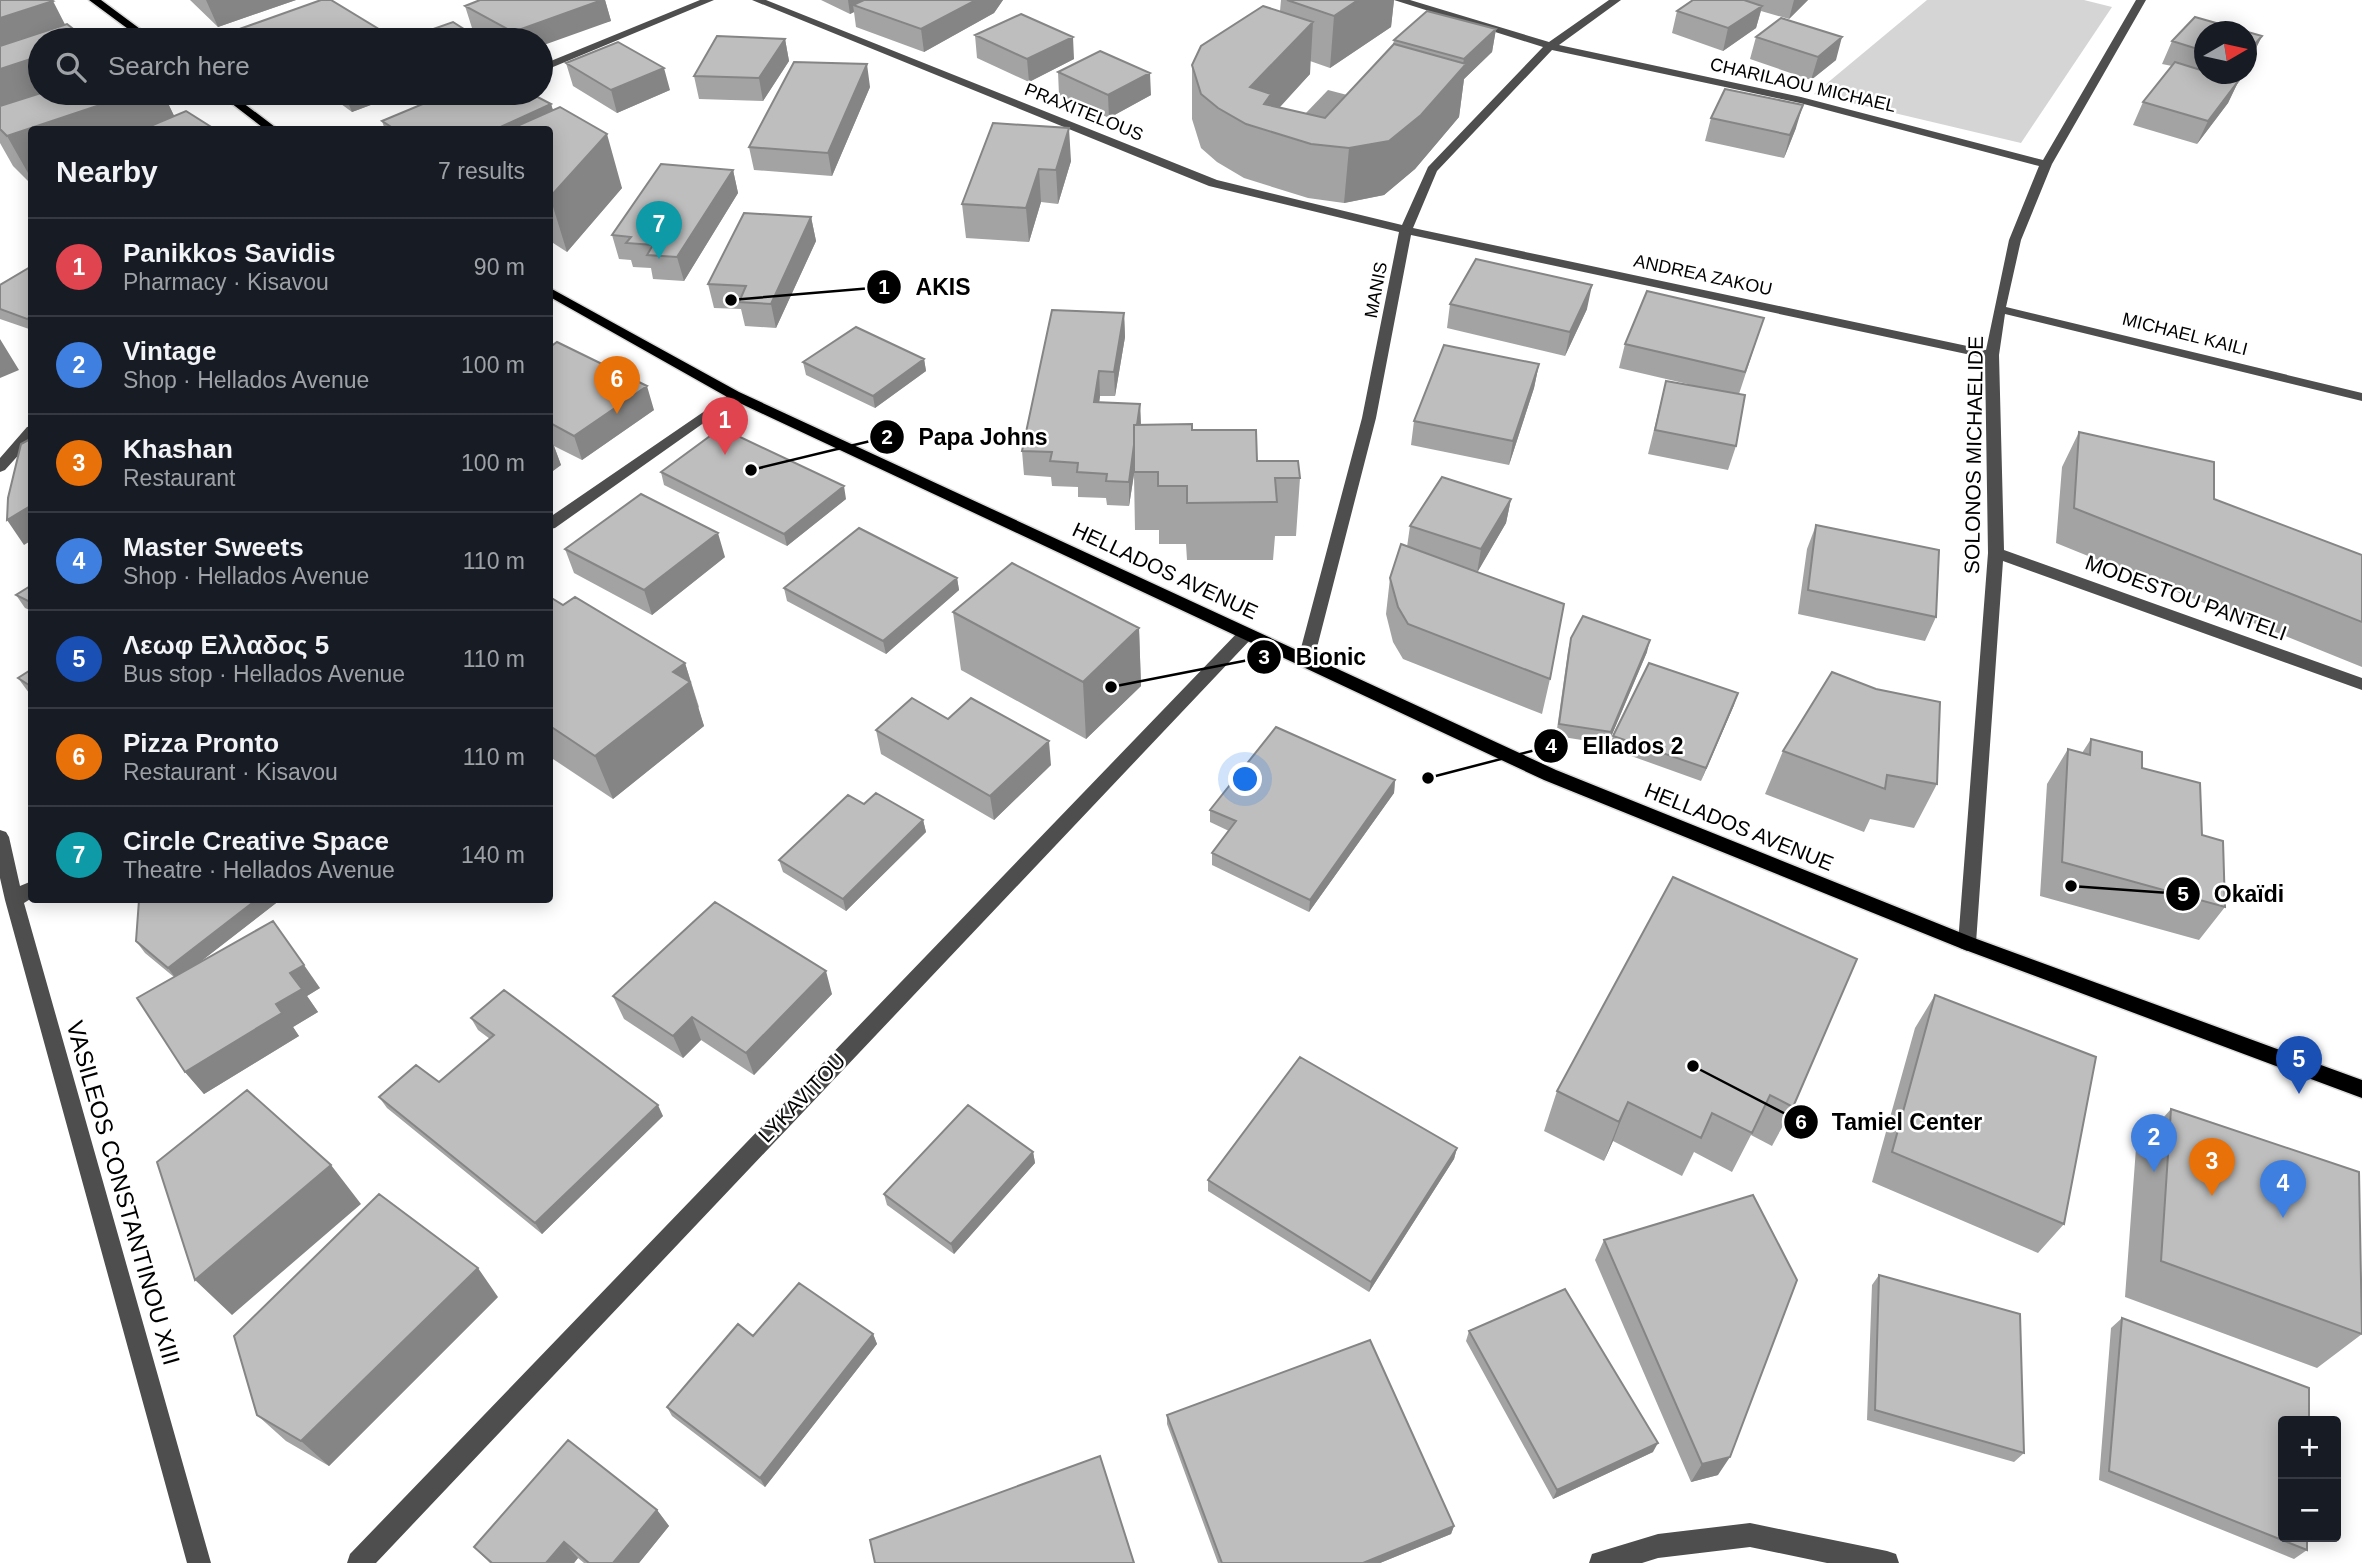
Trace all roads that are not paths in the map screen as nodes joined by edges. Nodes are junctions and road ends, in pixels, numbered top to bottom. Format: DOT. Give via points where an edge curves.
graph roads {
  1 [pos="94,0"];
  2 [pos="709,0"];
  3 [pos="757,0"];
  4 [pos="1399,0"];
  5 [pos="1616,0"];
  6 [pos="2136,2"];
  7 [pos="133,28"];
  8 [pos="1550,46"];
  9 [pos="553,64"];
  10 [pos="240,105"];
  11 [pos="268,126"];
  12 [pos="2046,164"];
  13 [pos="1406,230"];
  14 [pos="553,294"];
  15 [pos="1999,309"];
  16 [pos="1992,355"];
  17 [pos="734,395"];
  18 [pos="2362,397"];
  19 [pos="28,435"];
  20 [pos="0,467"];
  21 [pos="553,522"];
  22 [pos="1996,553"];
  23 [pos="1246,634"];
  24 [pos="1305,663"];
  25 [pos="2362,684"];
  26 [pos="0,837"];
  27 [pos="23,894"];
  28 [pos="1967,943"];
  29 [pos="2362,1089"];
  30 [pos="199,1563"];
  31 [pos="359,1563"];
  32 [pos="1601,1563"];
  33 [pos="1887,1563"];
  1 -- 7 [label="main road"];
  2 -- 9 [label="street"];
  3 -- 13 [label="street, PRAXITELOUS" via="1213,183"];
  4 -- 8 [label="street, CHARILAOU MICHAEL"];
  5 -- 8 [label="street, MANIS"];
  6 -- 12 [label="street, SOLONOS MICHAELIDE"];
  8 -- 12 [label="street, CHARILAOU MICHAEL" via="1801,100"];
  8 -- 13 [label="street, MANIS" via="1432,170"];
  10 -- 11 [label="main road"];
  12 -- 15 [label="street, SOLONOS MICHAELIDE" via="2015,240"];
  13 -- 16 [label="street, ANDREA ZAKOU"];
  13 -- 24 [label="street, MANIS" via="1369,418"];
  14 -- 17 [label="main road, HELLADOS AVENUE"];
  15 -- 16 [label="street, SOLONOS MICHAELIDE"];
  15 -- 18 [label="street, MICHAEL KAILI"];
  16 -- 22 [label="street, SOLONOS MICHAELIDE"];
  17 -- 21 [label="street"];
  17 -- 23 [label="main road, HELLADOS AVENUE"];
  19 -- 20 [label="street"];
  22 -- 25 [label="street, MODESTOU PANTELI"];
  22 -- 28 [label="street, SOLONOS MICHAELIDE"];
  23 -- 24 [label="main road, HELLADOS AVENUE"];
  23 -- 31 [label="street, LYKAVITOU"];
  24 -- 28 [label="main road, HELLADOS AVENUE" via="1550,775"];
  26 -- 27 [label="street, VASILEOS CONSTANTINOU XIII"];
  27 -- 30 [label="street, VASILEOS CONSTANTINOU XIII"];
  28 -- 29 [label="main road, HELLADOS AVENUE"];
  32 -- 33 [label="street" via="1658,1546 1750,1535"];
}
